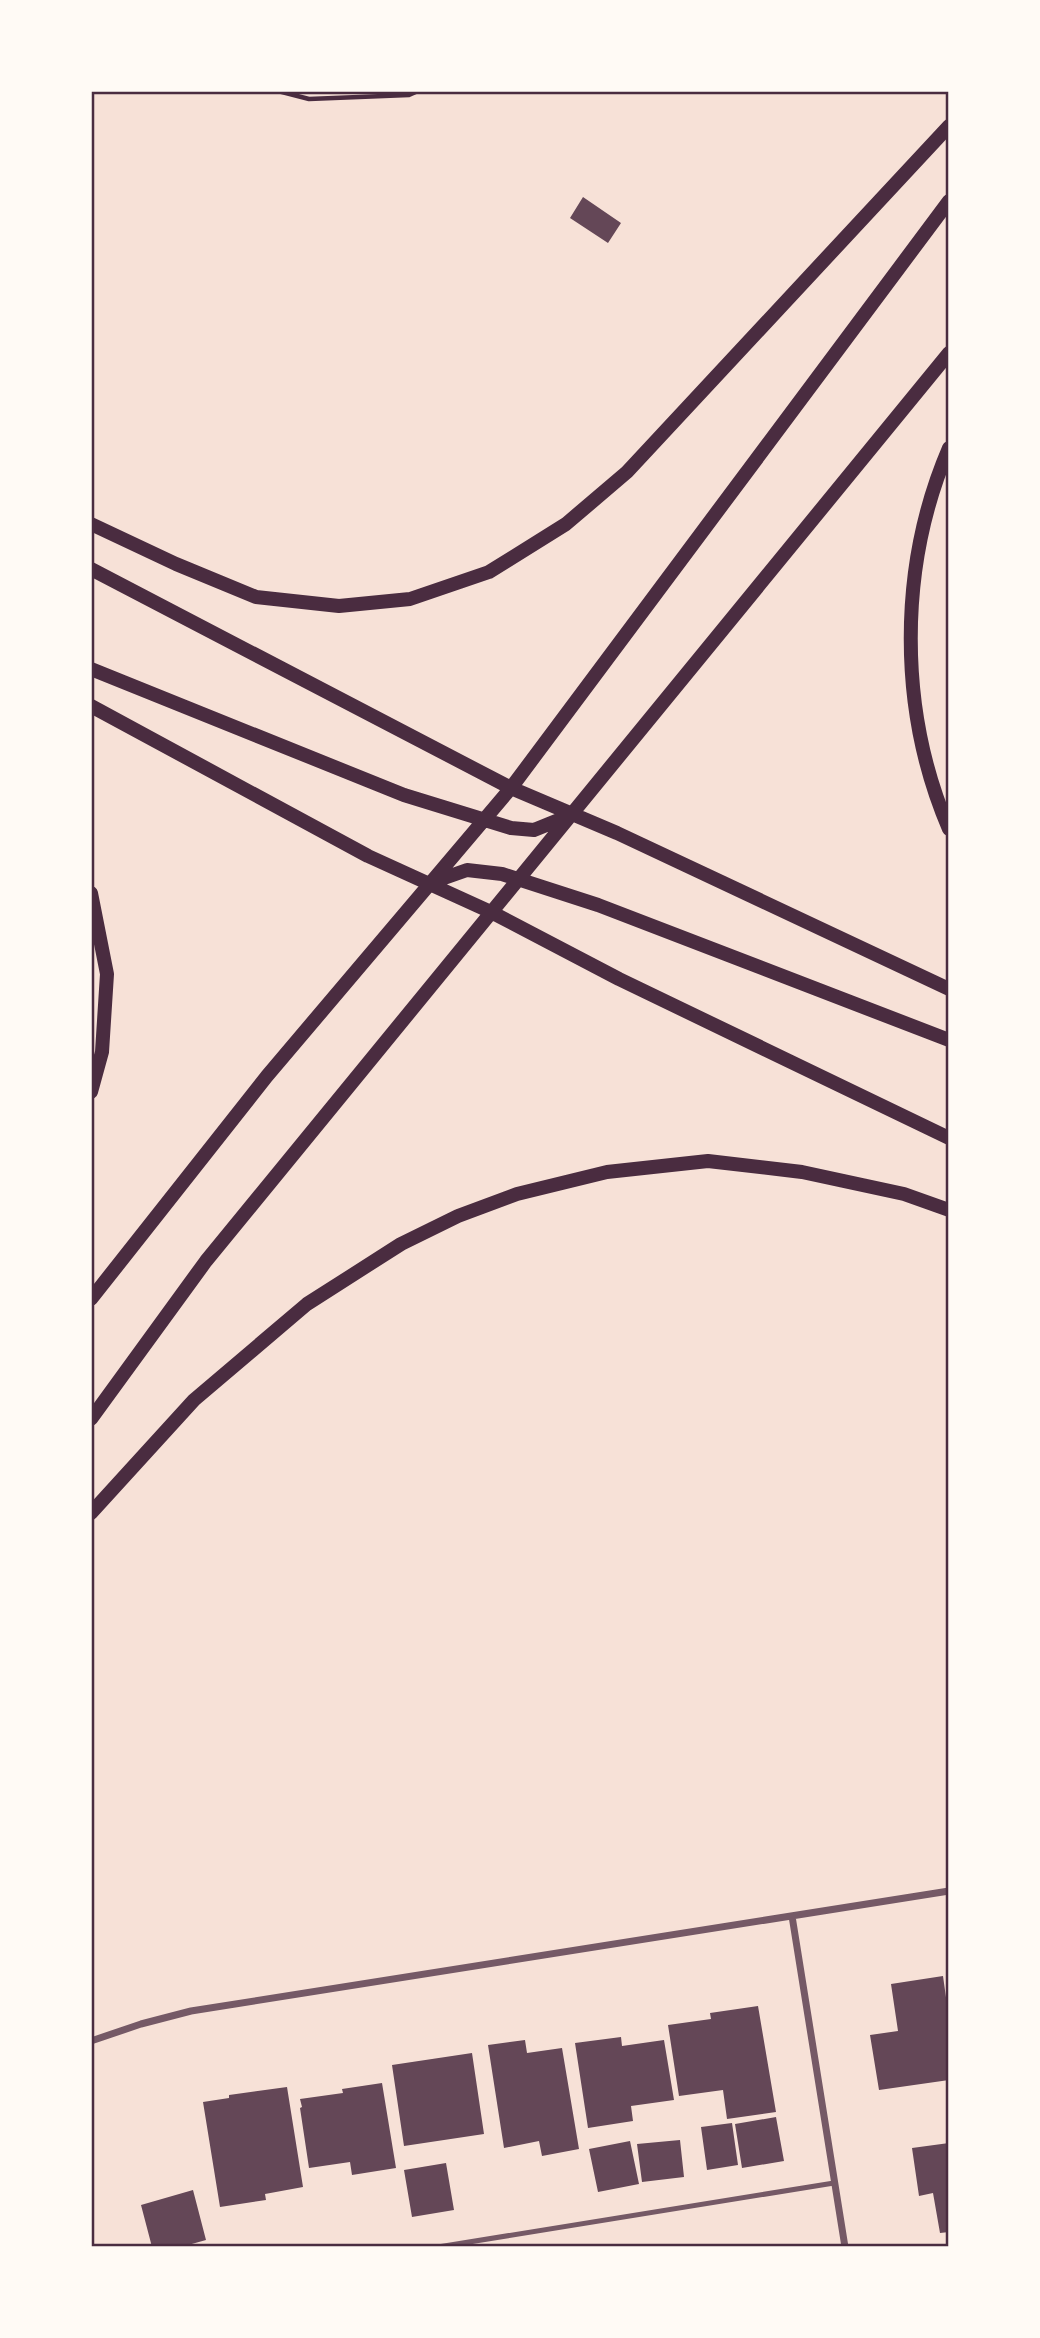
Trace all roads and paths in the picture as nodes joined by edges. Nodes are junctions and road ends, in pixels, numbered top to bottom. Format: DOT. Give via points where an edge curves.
graph roads {
  1 [pos="278,91"];
  2 [pos="418,91"];
  3 [pos="949,126"];
  4 [pos="949,201"];
  5 [pos="949,353"];
  6 [pos="949,448"];
  7 [pos="91,524"];
  8 [pos="91,569"];
  9 [pos="91,669"];
  10 [pos="91,706"];
  11 [pos="511,788"];
  12 [pos="574,814"];
  13 [pos="485,818"];
  14 [pos="949,829"];
  15 [pos="519,880"];
  16 [pos="429,884"];
  17 [pos="91,893"];
  18 [pos="491,912"];
  19 [pos="949,989"];
  20 [pos="949,1040"];
  21 [pos="91,1092"];
  22 [pos="949,1138"];
  23 [pos="949,1210"];
  24 [pos="91,1299"];
  25 [pos="91,1419"];
  26 [pos="91,1513"];
  27 [pos="949,1891"];
  28 [pos="792,1916"];
  29 [pos="91,2041"];
  30 [pos="834,2183"];
  31 [pos="438,2247"];
  32 [pos="845,2247"];
  1 -- 2 [label="path" via="309,99"];
  3 -- 7 [label="main road" via="627,471 566,524 489,572 410,599 339,606 256,597"];
  4 -- 11 [label="main road"];
  5 -- 12 [label="main road"];
  6 -- 14 [label="main road" via="918,547 911,631 915,715 935,795"];
  8 -- 11 [label="main road"];
  9 -- 13 [label="main road" via="404,794"];
  10 -- 16 [label="main road" via="368,856"];
  11 -- 12 [label="main road"];
  11 -- 13 [label="main road"];
  12 -- 13 [label="main road" via="534,830 511,828"];
  12 -- 15 [label="main road"];
  12 -- 19 [label="main road"];
  13 -- 16 [label="main road"];
  15 -- 16 [label="main road" via="467,870"];
  15 -- 18 [label="main road"];
  15 -- 20 [label="main road" via="598,905"];
  16 -- 18 [label="main road"];
  16 -- 24 [label="main road" via="267,1076"];
  17 -- 21 [label="main road" via="107,974 102,1052"];
  18 -- 22 [label="main road"];
  18 -- 25 [label="main road" via="205,1261"];
  23 -- 26 [label="main road" via="904,1194 802,1171 708,1161 607,1172 517,1194 401,1244 307,1304 194,1399"];
  27 -- 28 [label="street"];
  28 -- 29 [label="street" via="191,2011"];
  28 -- 30 [label="street"];
  30 -- 31 [label="lane"];
  30 -- 32 [label="street"];
}
